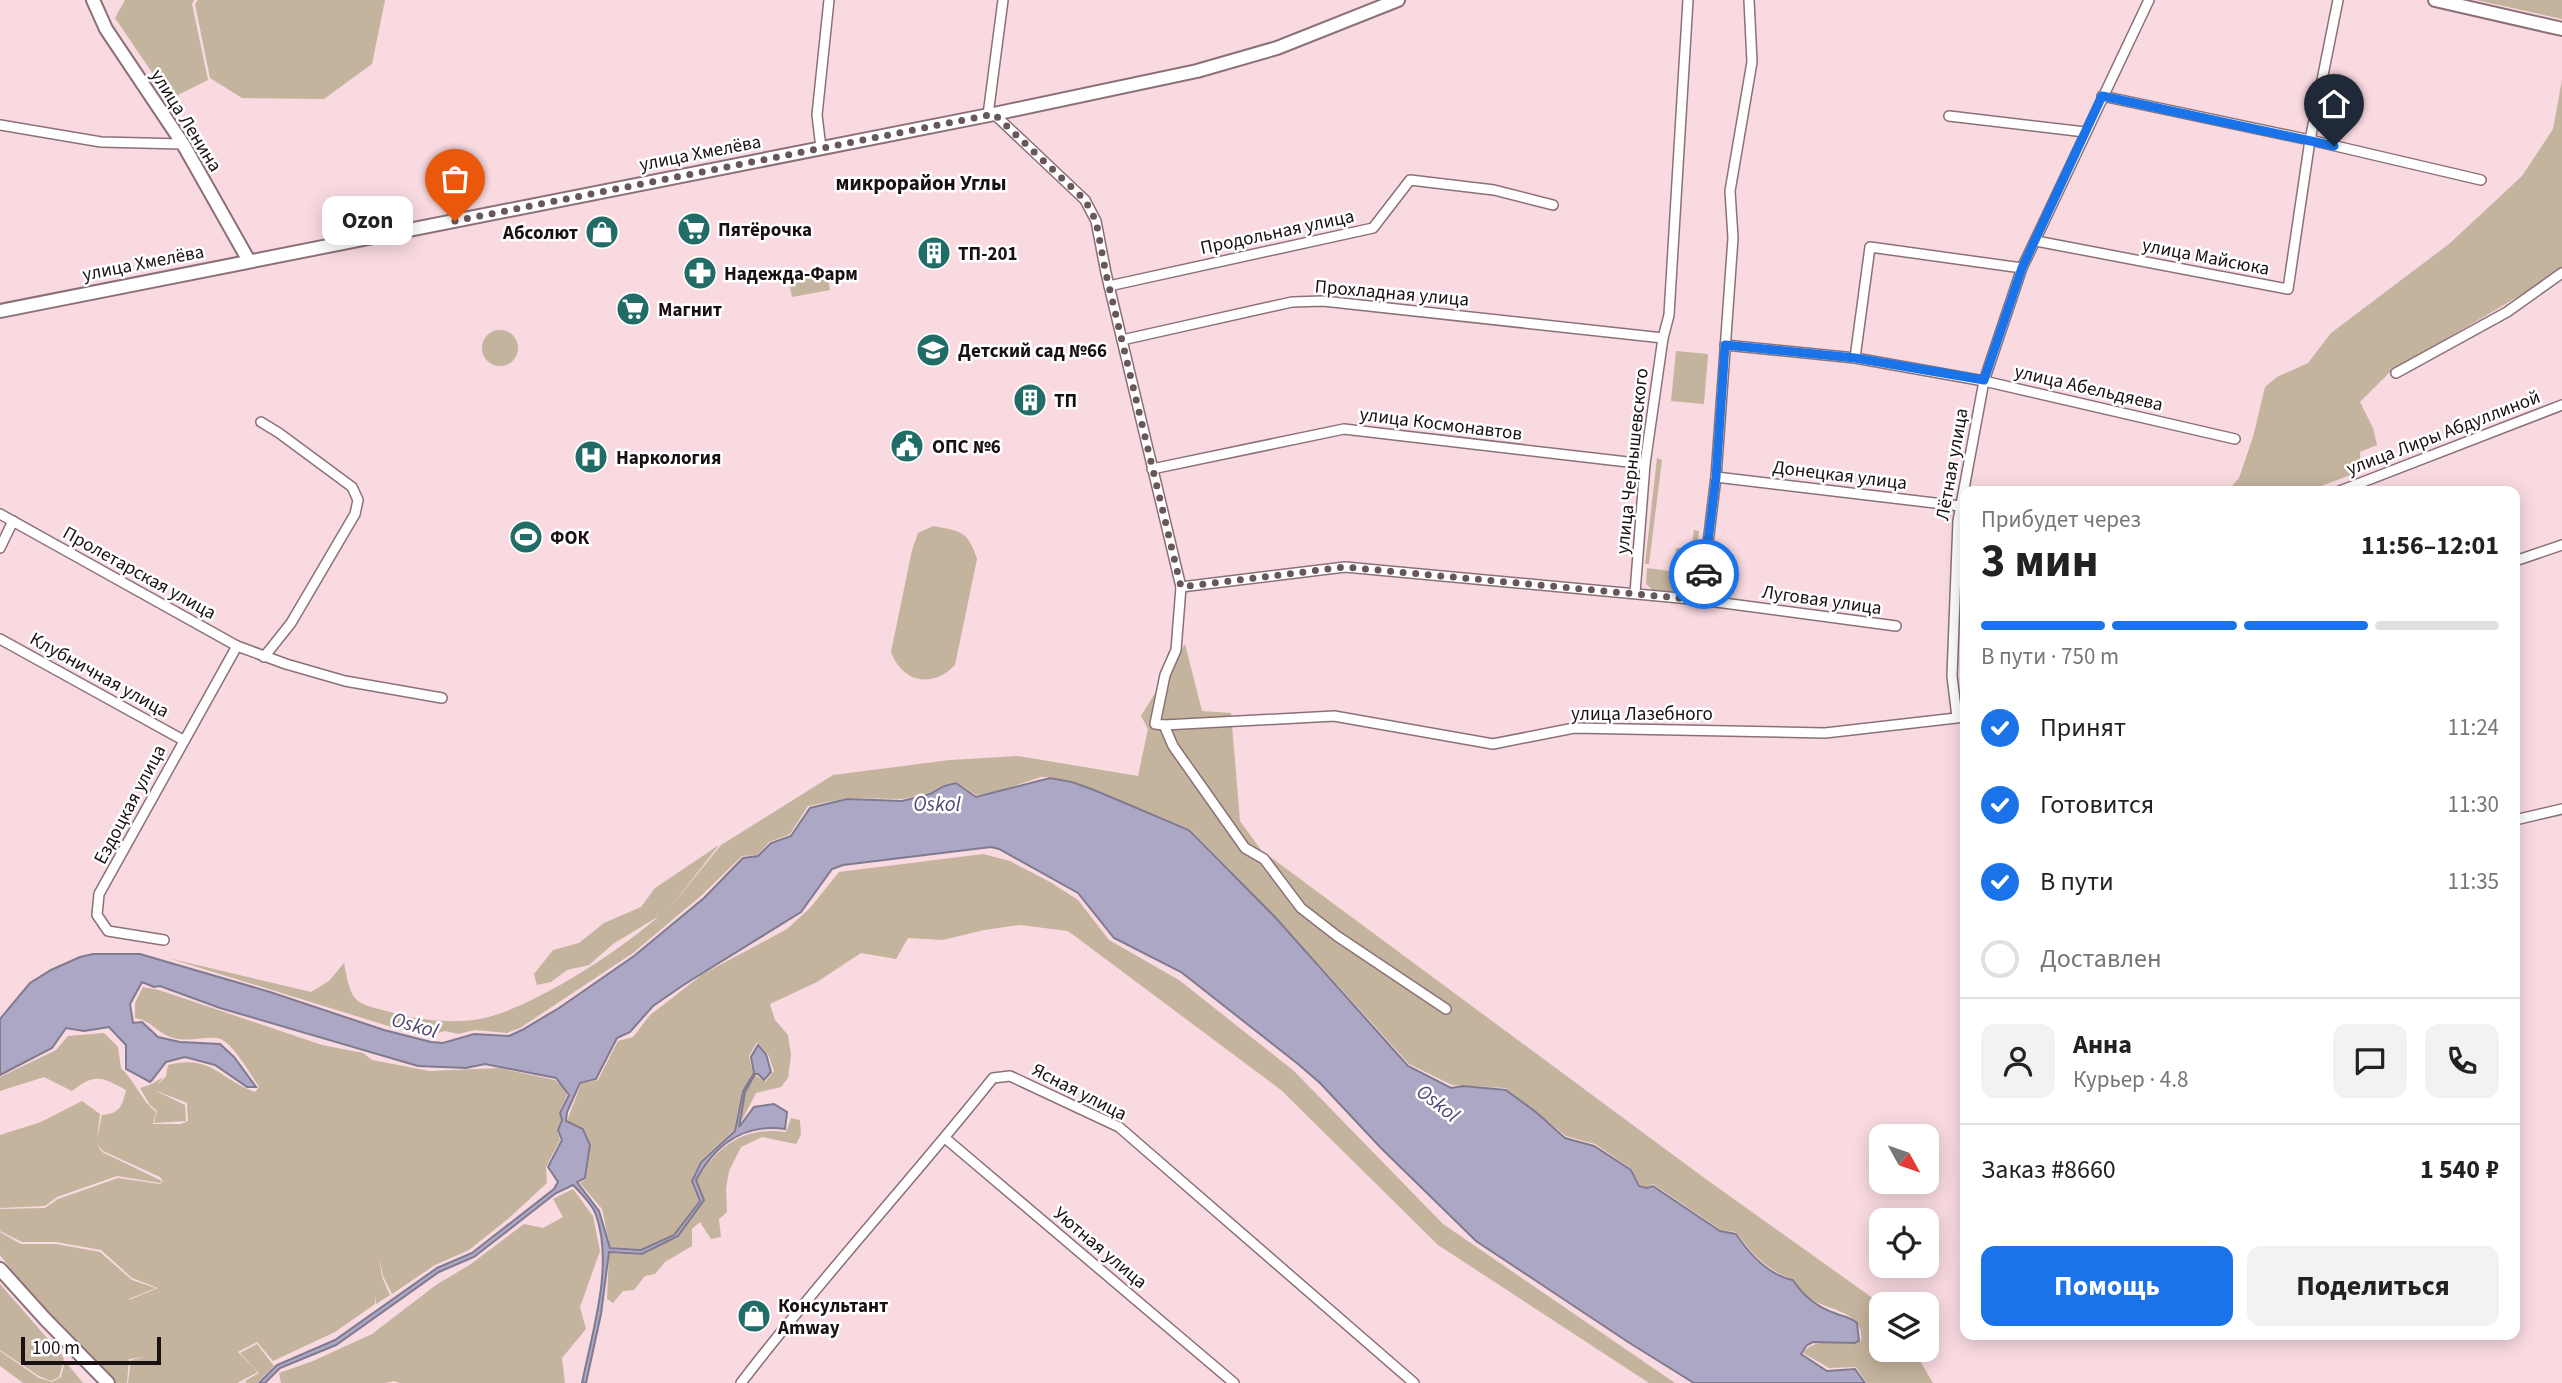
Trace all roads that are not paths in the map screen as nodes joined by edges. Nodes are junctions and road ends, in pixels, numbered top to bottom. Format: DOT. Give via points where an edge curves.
graph roads {
  1 [pos="93,0"];
  2 [pos="829,0"];
  3 [pos="1003,0"];
  4 [pos="1398,0"];
  5 [pos="1688,0"];
  6 [pos="1749,0"];
  7 [pos="2149,0"];
  8 [pos="2338,0"];
  9 [pos="2435,0"];
  10 [pos="2562,29"];
  11 [pos="2102,96"];
  12 [pos="991,114"];
  13 [pos="1949,116"];
  14 [pos="0,125"];
  15 [pos="2085,132"];
  16 [pos="2310,140"];
  17 [pos="183,144"];
  18 [pos="821,148"];
  19 [pos="2481,180"];
  20 [pos="1553,205"];
  21 [pos="2036,241"];
  22 [pos="249,261"];
  23 [pos="2022,268"];
  24 [pos="2562,272"];
  25 [pos="1109,286"];
  26 [pos="0,311"];
  27 [pos="1663,338"];
  28 [pos="1122,341"];
  29 [pos="1725,345"];
  30 [pos="1855,358"];
  31 [pos="2396,373"];
  32 [pos="1984,380"];
  33 [pos="2562,405"];
  34 [pos="261,422"];
  35 [pos="2235,439"];
  36 [pos="1645,464"];
  37 [pos="1152,469"];
  38 [pos="1716,477"];
  39 [pos="1964,486"];
  40 [pos="2353,486"];
  41 [pos="1960,506"];
  42 [pos="0,514"];
  43 [pos="13,521"];
  44 [pos="1960,539"];
  45 [pos="2562,545"];
  46 [pos="0,548"];
  47 [pos="2520,559"];
  48 [pos="1181,587"];
  49 [pos="1634,593"];
  50 [pos="1701,600"];
  51 [pos="1896,626"];
  52 [pos="0,639"];
  53 [pos="237,646"];
  54 [pos="264,657"];
  55 [pos="442,698"];
  56 [pos="1960,712"];
  57 [pos="1960,717"];
  58 [pos="1159,724"];
  59 [pos="183,740"];
  60 [pos="2562,809"];
  61 [pos="2520,819"];
  62 [pos="164,940"];
  63 [pos="1446,1009"];
  64 [pos="945,1138"];
  65 [pos="0,1269"];
  66 [pos="108,1383"];
  67 [pos="741,1383"];
  68 [pos="1234,1383"];
  69 [pos="1414,1383"];
  1 -- 17 [label="main road, улица Ленина" via="106,29"];
  2 -- 18 [label="street" via="817,115"];
  3 -- 12 [label="street"];
  4 -- 12 [label="main road, улица Хмелёва" via="1277,48 1197,71"];
  5 -- 27 [label="street, улица Чернышевского" via="1669,315"];
  6 -- 29 [label="street" via="1752,62 1730,191 1733,238"];
  7 -- 11 [label="street, Лётная улица"];
  8 -- 16 [label="street, улица Майсюка"];
  9 -- 10 [label="main road"];
  11 -- 15 [label="street, Лётная улица"];
  11 -- 16 [label="street"];
  12 -- 18 [label="main road, улица Хмелёва"];
  12 -- 25 [label="street" via="1085,200 1096,221"];
  13 -- 15 [label="street"];
  14 -- 17 [label="street" via="101,142"];
  15 -- 21 [label="street, Лётная улица"];
  16 -- 19 [label="street"];
  16 -- 21 [label="street, улица Майсюка" via="2288,289"];
  17 -- 22 [label="main road, улица Ленина"];
  18 -- 22 [label="main road, улица Хмелёва"];
  20 -- 25 [label="street, Продольная улица" via="1494,190 1410,180 1373,228"];
  21 -- 23 [label="street, Лётная улица"];
  22 -- 26 [label="main road, улица Хмелёва"];
  23 -- 30 [label="street" via="1870,247"];
  23 -- 32 [label="street, Лётная улица"];
  24 -- 31 [label="street" via="2507,312"];
  25 -- 28 [label="street"];
  27 -- 28 [label="street, Прохладная улица" via="1323,301 1292,302"];
  27 -- 36 [label="street, улица Чернышевского"];
  28 -- 37 [label="street"];
  29 -- 30 [label="street, улица Абельдяева"];
  29 -- 38 [label="street"];
  30 -- 32 [label="street, улица Абельдяева"];
  32 -- 35 [label="street, улица Абельдяева"];
  32 -- 39 [label="street, Лётная улица"];
  33 -- 40 [label="street, улица Лиры Абдуллиной"];
  34 -- 54 [label="street" via="352,487 358,500 355,514 291,623"];
  36 -- 37 [label="street, улица Космонавтов" via="1344,429"];
  36 -- 49 [label="street, улица Чернышевского"];
  37 -- 48 [label="street"];
  38 -- 41 [label="street, Донецкая улица"];
  38 -- 50 [label="street"];
  42 -- 43 [label="street, Пролетарская улица"];
  43 -- 46 [label="street"];
  43 -- 53 [label="street, Пролетарская улица"];
  44 -- 56 [label="street, Лётная улица" via="1952,676"];
  45 -- 47 [label="street"];
  48 -- 49 [label="street" via="1345,567"];
  48 -- 58 [label="street" via="1176,650 1165,675"];
  49 -- 50 [label="street"];
  50 -- 51 [label="street, Луговая улица"];
  52 -- 59 [label="street, Клубничная улица"];
  53 -- 54 [label="street, Пролетарская улица"];
  53 -- 59 [label="street, Ездоцкая улица"];
  54 -- 55 [label="street, Пролетарская улица" via="345,681"];
  57 -- 58 [label="street, улица Лазебного" via="1825,733 1574,728 1493,744 1334,716"];
  58 -- 63 [label="street" via="1245,848 1264,859 1301,908"];
  59 -- 62 [label="street, Ездоцкая улица" via="99,894 97,915 108,931"];
  60 -- 61 [label="street"];
  64 -- 67 [label="street, Ясная улица"];
  64 -- 68 [label="street, Уютная улица"];
  64 -- 69 [label="street, Ясная улица" via="993,1078 1010,1076 1119,1127"];
  65 -- 66 [label="main road"];
}
